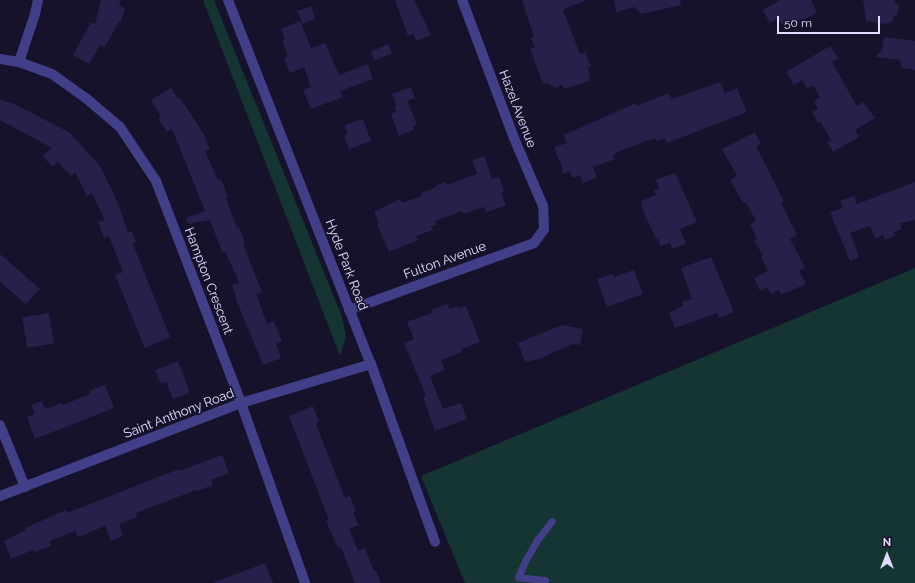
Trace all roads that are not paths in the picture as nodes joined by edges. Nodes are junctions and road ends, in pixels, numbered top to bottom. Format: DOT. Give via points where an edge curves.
graph roads {
  1 [pos="38,0"];
  2 [pos="228,0"];
  3 [pos="462,0"];
  4 [pos="0,59"];
  5 [pos="19,62"];
  6 [pos="544,229"];
  7 [pos="350,310"];
  8 [pos="371,364"];
  9 [pos="241,404"];
  10 [pos="0,425"];
  11 [pos="25,487"];
  12 [pos="0,496"];
  13 [pos="552,521"];
  14 [pos="435,542"];
  15 [pos="545,580"];
  16 [pos="305,583"];
  1 -- 5 [label="street"];
  2 -- 7 [label="street, Hyde Park Road"];
  3 -- 6 [label="street, Hazel Avenue" via="514,138 543,206"];
  4 -- 5 [label="street, Hampton Crescent"];
  5 -- 9 [label="street, Hampton Crescent" via="52,74 120,127 156,181"];
  6 -- 7 [label="street, Fulton Avenue" via="534,243"];
  7 -- 8 [label="street, Hyde Park Road"];
  8 -- 9 [label="street, Saint Anthony Road"];
  8 -- 14 [label="street, Hyde Park Road"];
  9 -- 11 [label="street, Saint Anthony Road"];
  9 -- 16 [label="street, Hampton Crescent"];
  10 -- 11 [label="street"];
  11 -- 12 [label="street, Saint Anthony Road"];
  13 -- 15 [label="lane" via="524,561 518,576"];
}
